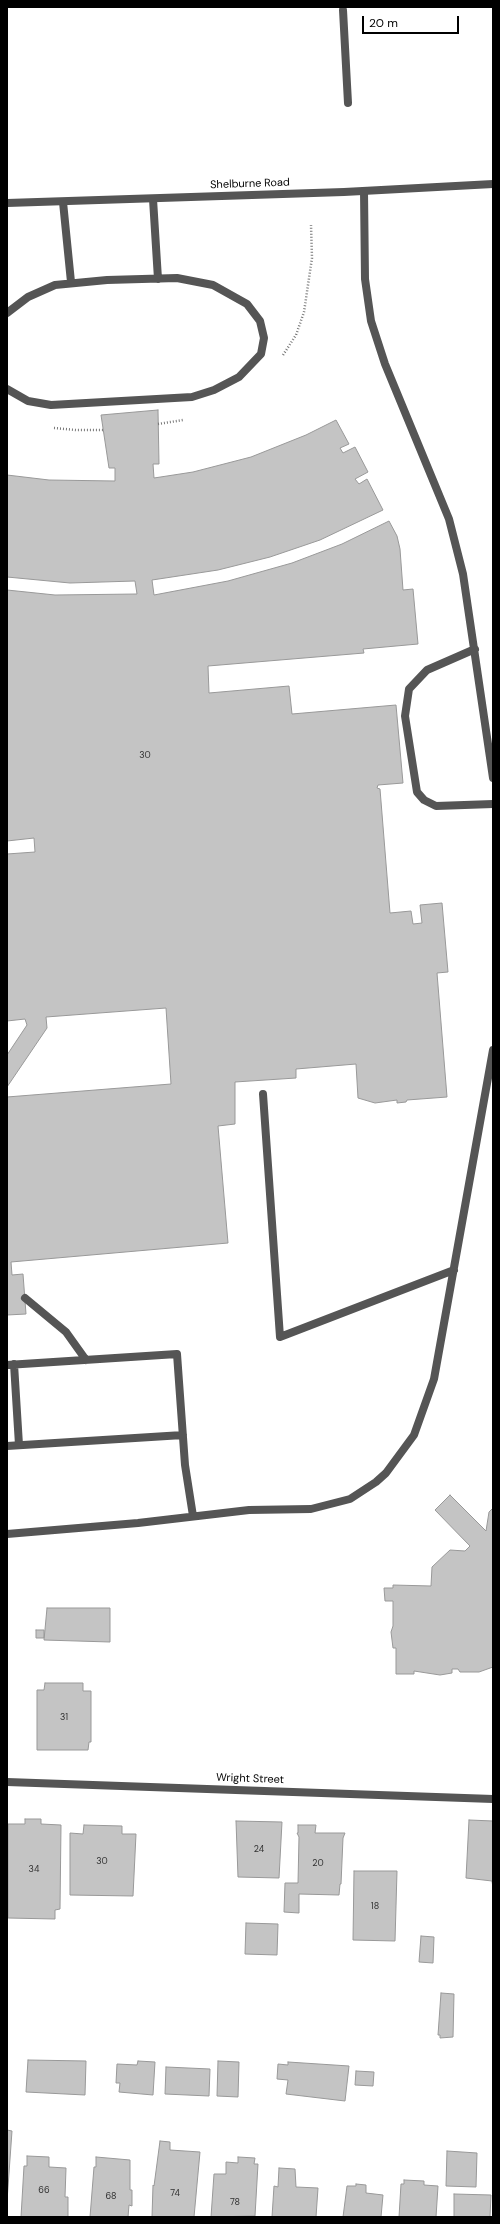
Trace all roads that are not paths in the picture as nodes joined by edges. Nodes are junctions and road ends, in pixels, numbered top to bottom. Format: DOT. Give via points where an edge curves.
graph roads {
  1 [pos="343,10"];
  2 [pos="348,103"];
  3 [pos="493,184"];
  4 [pos="364,191"];
  5 [pos="153,199"];
  6 [pos="63,202"];
  7 [pos="7,203"];
  8 [pos="158,279"];
  9 [pos="71,282"];
  10 [pos="7,313"];
  11 [pos="7,389"];
  12 [pos="475,649"];
  13 [pos="493,778"];
  14 [pos="493,804"];
  15 [pos="493,1050"];
  16 [pos="263,1094"];
  17 [pos="454,1270"];
  18 [pos="25,1298"];
  19 [pos="86,1360"];
  20 [pos="10,1365"];
  21 [pos="183,1435"];
  22 [pos="19,1445"];
  23 [pos="7,1446"];
  24 [pos="193,1516"];
  25 [pos="7,1534"];
  26 [pos="7,1782"];
  27 [pos="493,1799"];
  1 -- 2 [label="street"];
  3 -- 4 [label="street, Shelburne Road"];
  4 -- 5 [label="street, Shelburne Road"];
  4 -- 12 [label="street" via="365,280 371,321 385,364 449,519"];
  5 -- 6 [label="street, Shelburne Road"];
  5 -- 8 [label="street"];
  6 -- 7 [label="street, Shelburne Road"];
  6 -- 9 [label="street"];
  8 -- 9 [label="street"];
  8 -- 11 [label="street" via="177,278 200,282 227,292 247,304 255,312 263,330 263,346 256,361 239,377 214,390 192,397 51,405 28,401"];
  9 -- 10 [label="street" via="41,290"];
  12 -- 13 [label="street"];
  12 -- 14 [label="street" via="427,670 409,689 405,716 417,792 424,800 436,806"];
  15 -- 17 [label="street"];
  16 -- 17 [label="street" via="280,1337"];
  17 -- 24 [label="street" via="431,1392 414,1435 386,1473 363,1491 336,1504 311,1509 248,1510"];
  18 -- 19 [label="street" via="66,1332"];
  19 -- 20 [label="street"];
  19 -- 21 [label="street" via="177,1354"];
  20 -- 22 [label="street"];
  21 -- 22 [label="street"];
  21 -- 24 [label="street"];
  22 -- 23 [label="street"];
  24 -- 25 [label="street"];
  26 -- 27 [label="street, Wright Street"];
}
